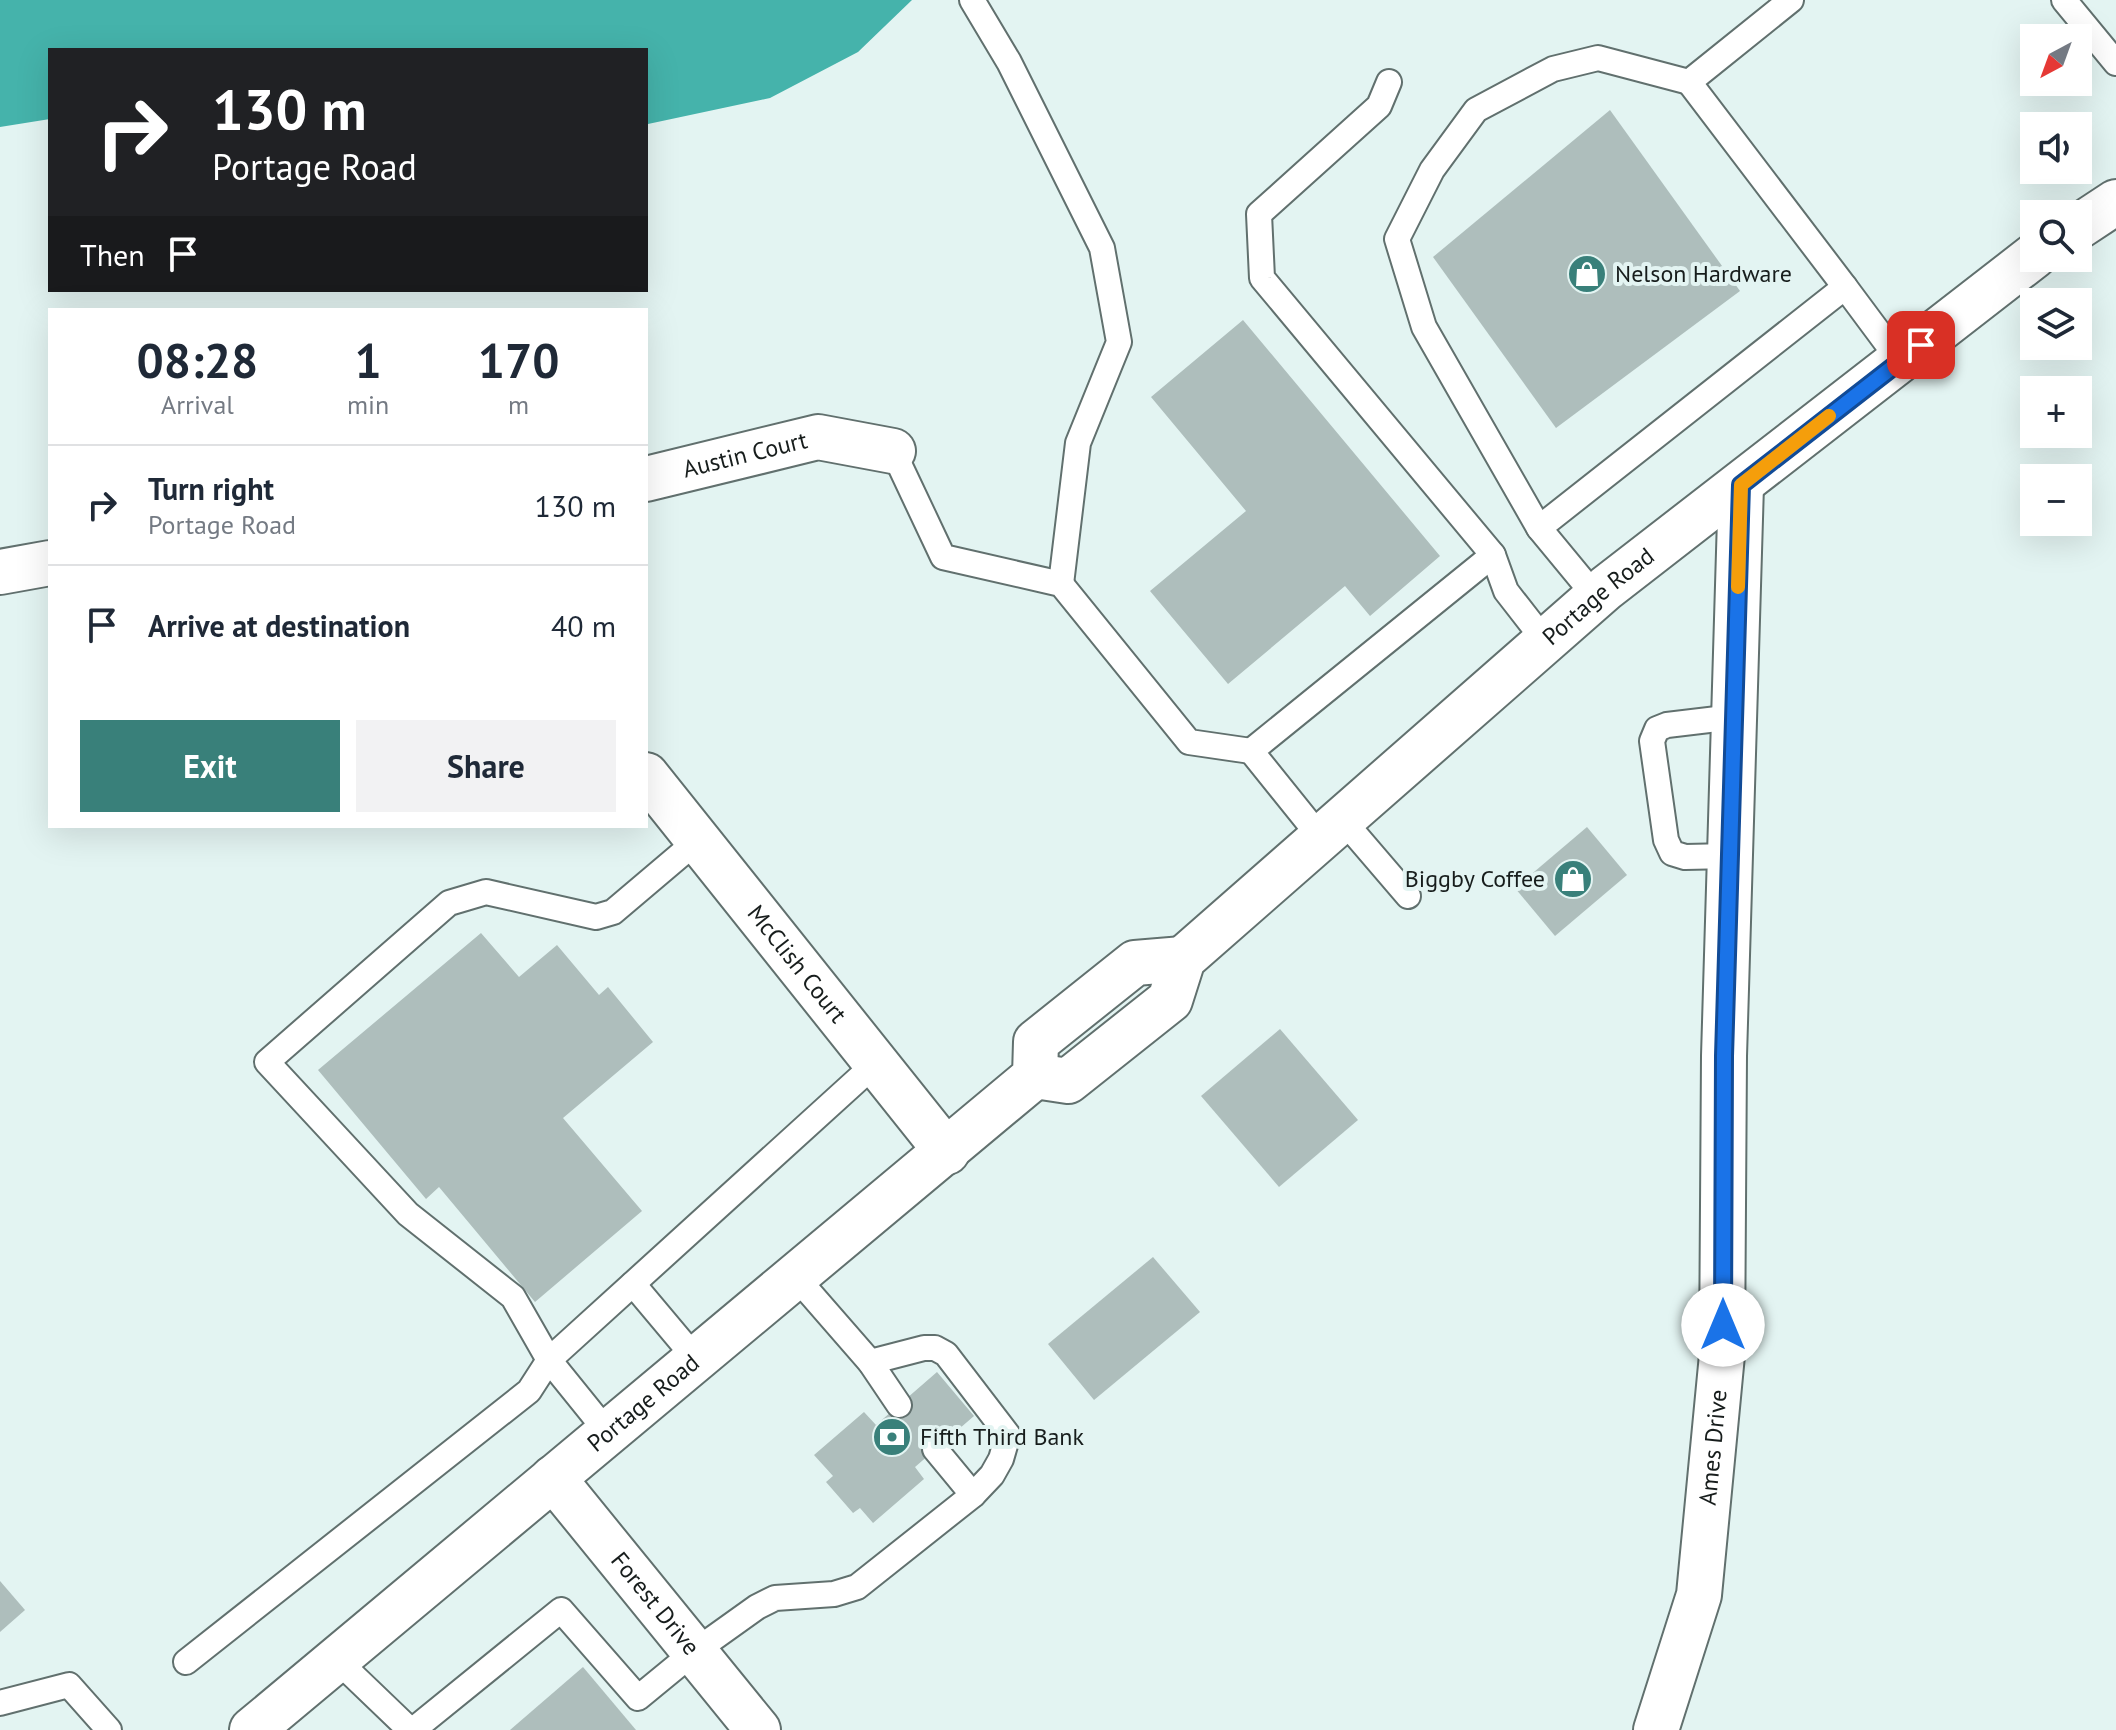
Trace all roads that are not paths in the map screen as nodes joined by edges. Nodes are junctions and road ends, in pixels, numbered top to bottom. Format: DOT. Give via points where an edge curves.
graph roads {
  1 [pos="972,0"];
  2 [pos="1791,0"];
  3 [pos="2064,0"];
  4 [pos="2116,63"];
  5 [pos="1389,82"];
  6 [pos="1689,82"];
  7 [pos="2116,202"];
  8 [pos="2092,218"];
  9 [pos="2020,267"];
  10 [pos="1845,287"];
  11 [pos="1900,361"];
  12 [pos="893,451"];
  13 [pos="648,479"];
  14 [pos="1741,485"];
  15 [pos="1539,528"];
  16 [pos="1493,555"];
  17 [pos="48,563"];
  18 [pos="0,572"];
  19 [pos="1061,584"];
  20 [pos="1596,597"];
  21 [pos="1545,641"];
  22 [pos="1734,717"];
  23 [pos="1251,751"];
  24 [pos="648,778"];
  25 [pos="1331,828"];
  26 [pos="698,840"];
  27 [pos="1730,856"];
  28 [pos="1408,896"];
  29 [pos="876,1063"];
  30 [pos="947,1152"];
  31 [pos="796,1277"];
  32 [pos="633,1284"];
  33 [pos="696,1359"];
  34 [pos="549,1360"];
  35 [pos="870,1362"];
  36 [pos="899,1405"];
  37 [pos="608,1433"];
  38 [pos="935,1449"];
  39 [pos="553,1478"];
  40 [pos="973,1495"];
  41 [pos="694,1652"];
  42 [pos="336,1659"];
  43 [pos="186,1662"];
  44 [pos="0,1703"];
  45 [pos="265,1726"];
  46 [pos="109,1730"];
  47 [pos="411,1730"];
  48 [pos="758,1730"];
  49 [pos="1656,1730"];
  1 -- 19 [label="lane" via="1102,248 1119,342 1078,443"];
  2 -- 6 [label="lane"];
  3 -- 4 [label="lane"];
  5 -- 16 [label="lane" via="1379,106 1259,214 1262,278"];
  6 -- 10 [label="lane"];
  6 -- 15 [label="lane" via="1598,58 1553,69 1476,110 1432,170 1397,239 1424,327"];
  7 -- 8 [label="street"];
  9 -- 11 [label="street, Portage Road"];
  10 -- 11 [label="lane"];
  10 -- 15 [label="lane"];
  11 -- 14 [label="street, Portage Road"];
  12 -- 13 [label="street, Austin Court" via="818,437"];
  12 -- 19 [label="lane" via="943,557"];
  14 -- 20 [label="street, Portage Road"];
  14 -- 22 [label="street, Ames Drive"];
  15 -- 20 [label="lane"];
  16 -- 21 [label="lane" via="1506,591"];
  16 -- 23 [label="lane"];
  17 -- 18 [label="street"];
  19 -- 23 [label="lane" via="1189,742"];
  20 -- 21 [label="street, Portage Road"];
  21 -- 25 [label="street, Portage Road"];
  22 -- 27 [label="street, Ames Drive"];
  22 -- 27 [label="lane" via="1667,725 1657,729 1652,741 1672,853"];
  23 -- 25 [label="lane"];
  24 -- 26 [label="street, McClish Court"];
  25 -- 28 [label="lane"];
  25 -- 30 [label="street, Portage Road" via="1183,959 1135,963 1036,1042 1035,1076"];
  26 -- 29 [label="street, McClish Court"];
  26 -- 34 [label="lane" via="613,912 596,917 486,892 449,903 267,1062 408,1214 513,1297"];
  27 -- 49 [label="street, Ames Drive" via="1722,1355 1699,1595"];
  29 -- 30 [label="street, McClish Court"];
  29 -- 32 [label="lane"];
  30 -- 31 [label="street, Portage Road"];
  31 -- 33 [label="street, Portage Road"];
  31 -- 35 [label="lane"];
  32 -- 33 [label="lane"];
  32 -- 34 [label="lane"];
  33 -- 37 [label="street, Portage Road"];
  34 -- 37 [label="lane"];
  34 -- 43 [label="lane" via="529,1391"];
  35 -- 36 [label="lane"];
  35 -- 40 [label="lane" via="924,1348 946,1354 1008,1435 992,1475"];
  37 -- 39 [label="street, Portage Road"];
  38 -- 40 [label="lane"];
  39 -- 41 [label="street, Forest Drive"];
  39 -- 42 [label="street, Portage Road"];
  40 -- 41 [label="lane" via="857,1587 775,1598"];
  41 -- 47 [label="lane" via="638,1698 561,1610"];
  41 -- 48 [label="street, Forest Drive"];
  42 -- 45 [label="street, Portage Road"];
  42 -- 47 [label="lane"];
  44 -- 46 [label="lane" via="69,1685"];
}
